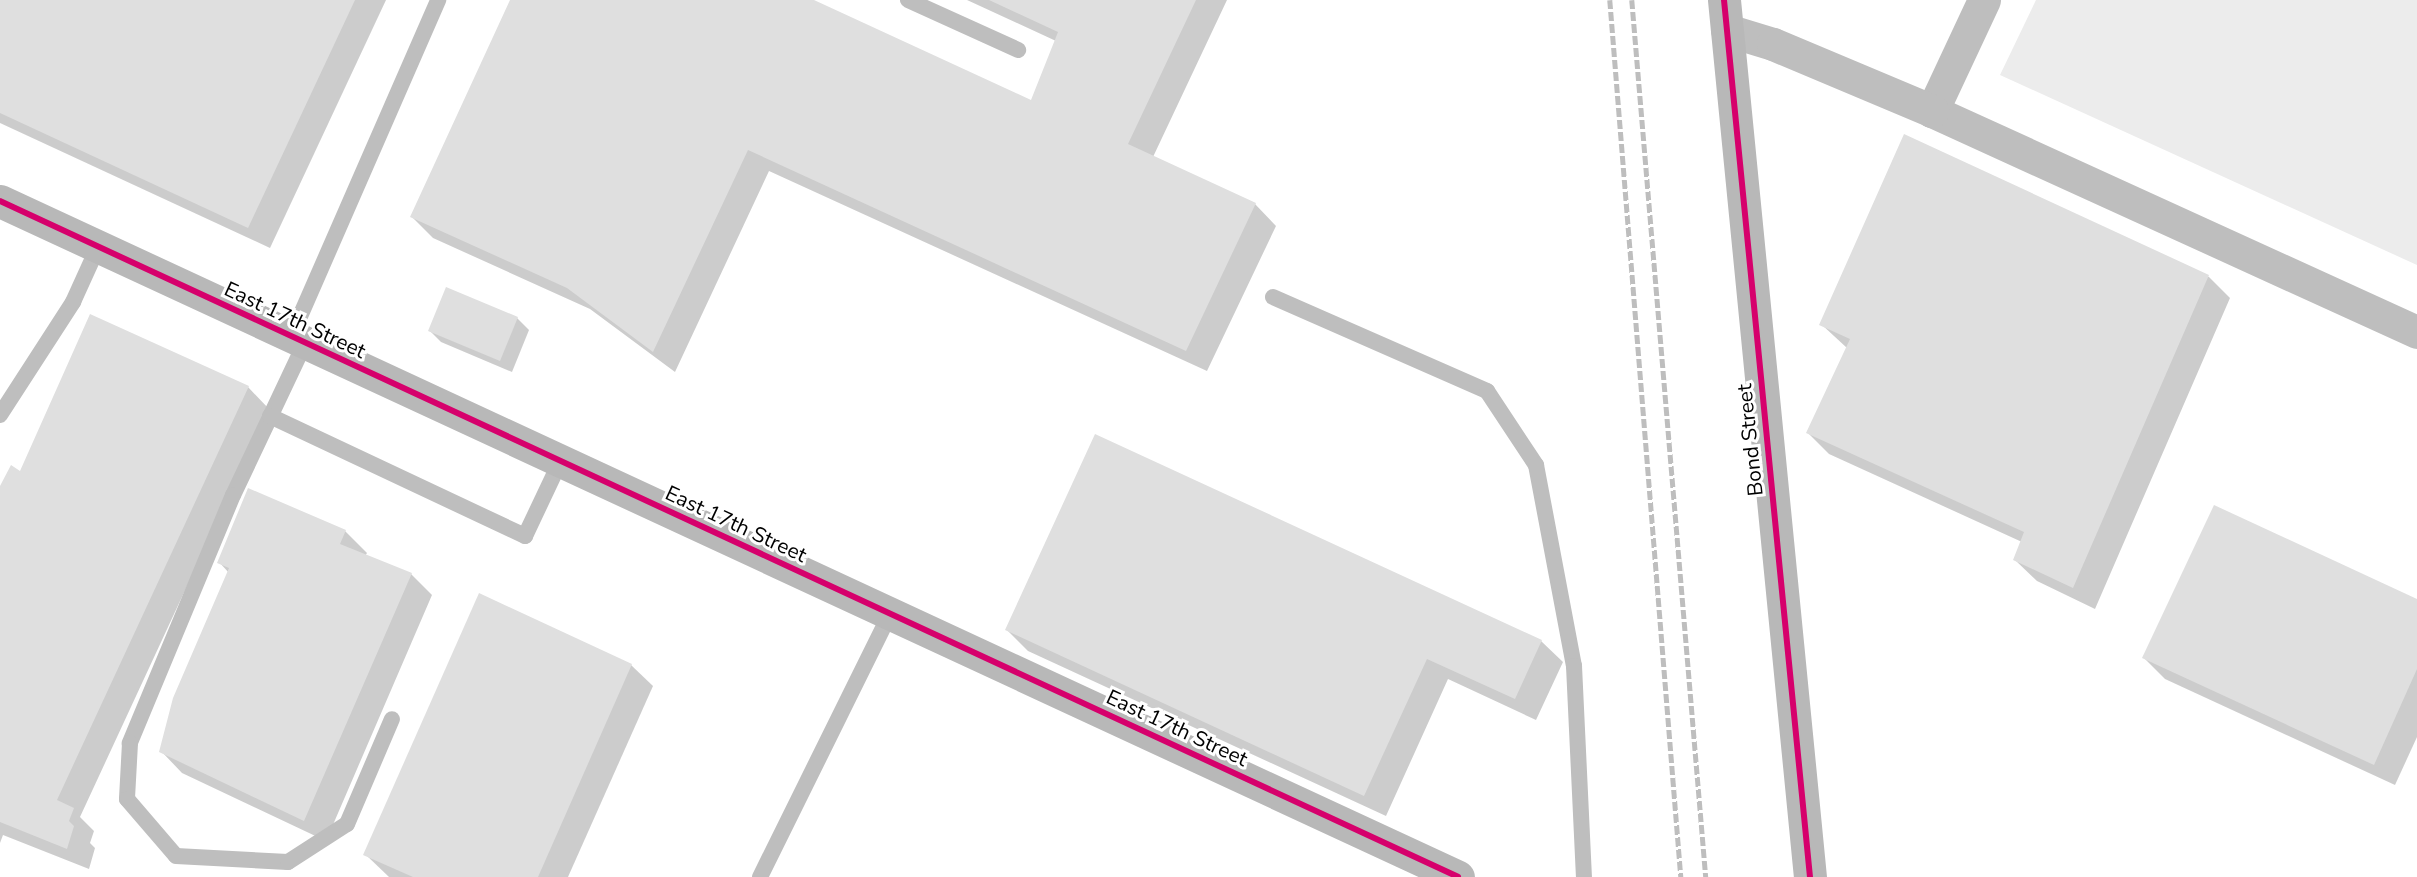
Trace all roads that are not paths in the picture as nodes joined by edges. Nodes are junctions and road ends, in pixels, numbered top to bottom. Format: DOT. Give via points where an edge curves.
graph roads {
  1 [pos="438,0"];
  2 [pos="909,0"];
  3 [pos="1984,0"];
  4 [pos="1725,15"];
  5 [pos="1018,50"];
  6 [pos="1932,111"];
  7 [pos="0,201"];
  8 [pos="98,247"];
  9 [pos="1273,297"];
  10 [pos="2417,332"];
  11 [pos="298,340"];
  12 [pos="0,415"];
  13 [pos="270,417"];
  14 [pos="560,462"];
  15 [pos="890,614"];
  16 [pos="392,719"];
  17 [pos="760,877"];
  18 [pos="1458,877"];
  19 [pos="1584,877"];
  20 [pos="1810,877"];
  1 -- 11 [label="lane"];
  2 -- 5 [label="lane"];
  3 -- 6 [label="street"];
  4 -- 6 [label="street" via="1773,44"];
  4 -- 20 [label="street, Bond Street"];
  6 -- 10 [label="street"];
  7 -- 8 [label="street, East 17th Street"];
  8 -- 11 [label="street, East 17th Street"];
  8 -- 12 [label="lane" via="73,302"];
  9 -- 19 [label="lane" via="1487,391 1536,465 1575,666"];
  11 -- 13 [label="lane"];
  11 -- 14 [label="street, East 17th Street"];
  13 -- 14 [label="lane" via="525,536"];
  13 -- 16 [label="lane" via="233,495 130,743 127,799 176,856 288,862 347,824"];
  14 -- 15 [label="street, East 17th Street"];
  15 -- 17 [label="lane"];
  15 -- 18 [label="street, East 17th Street"];
}
